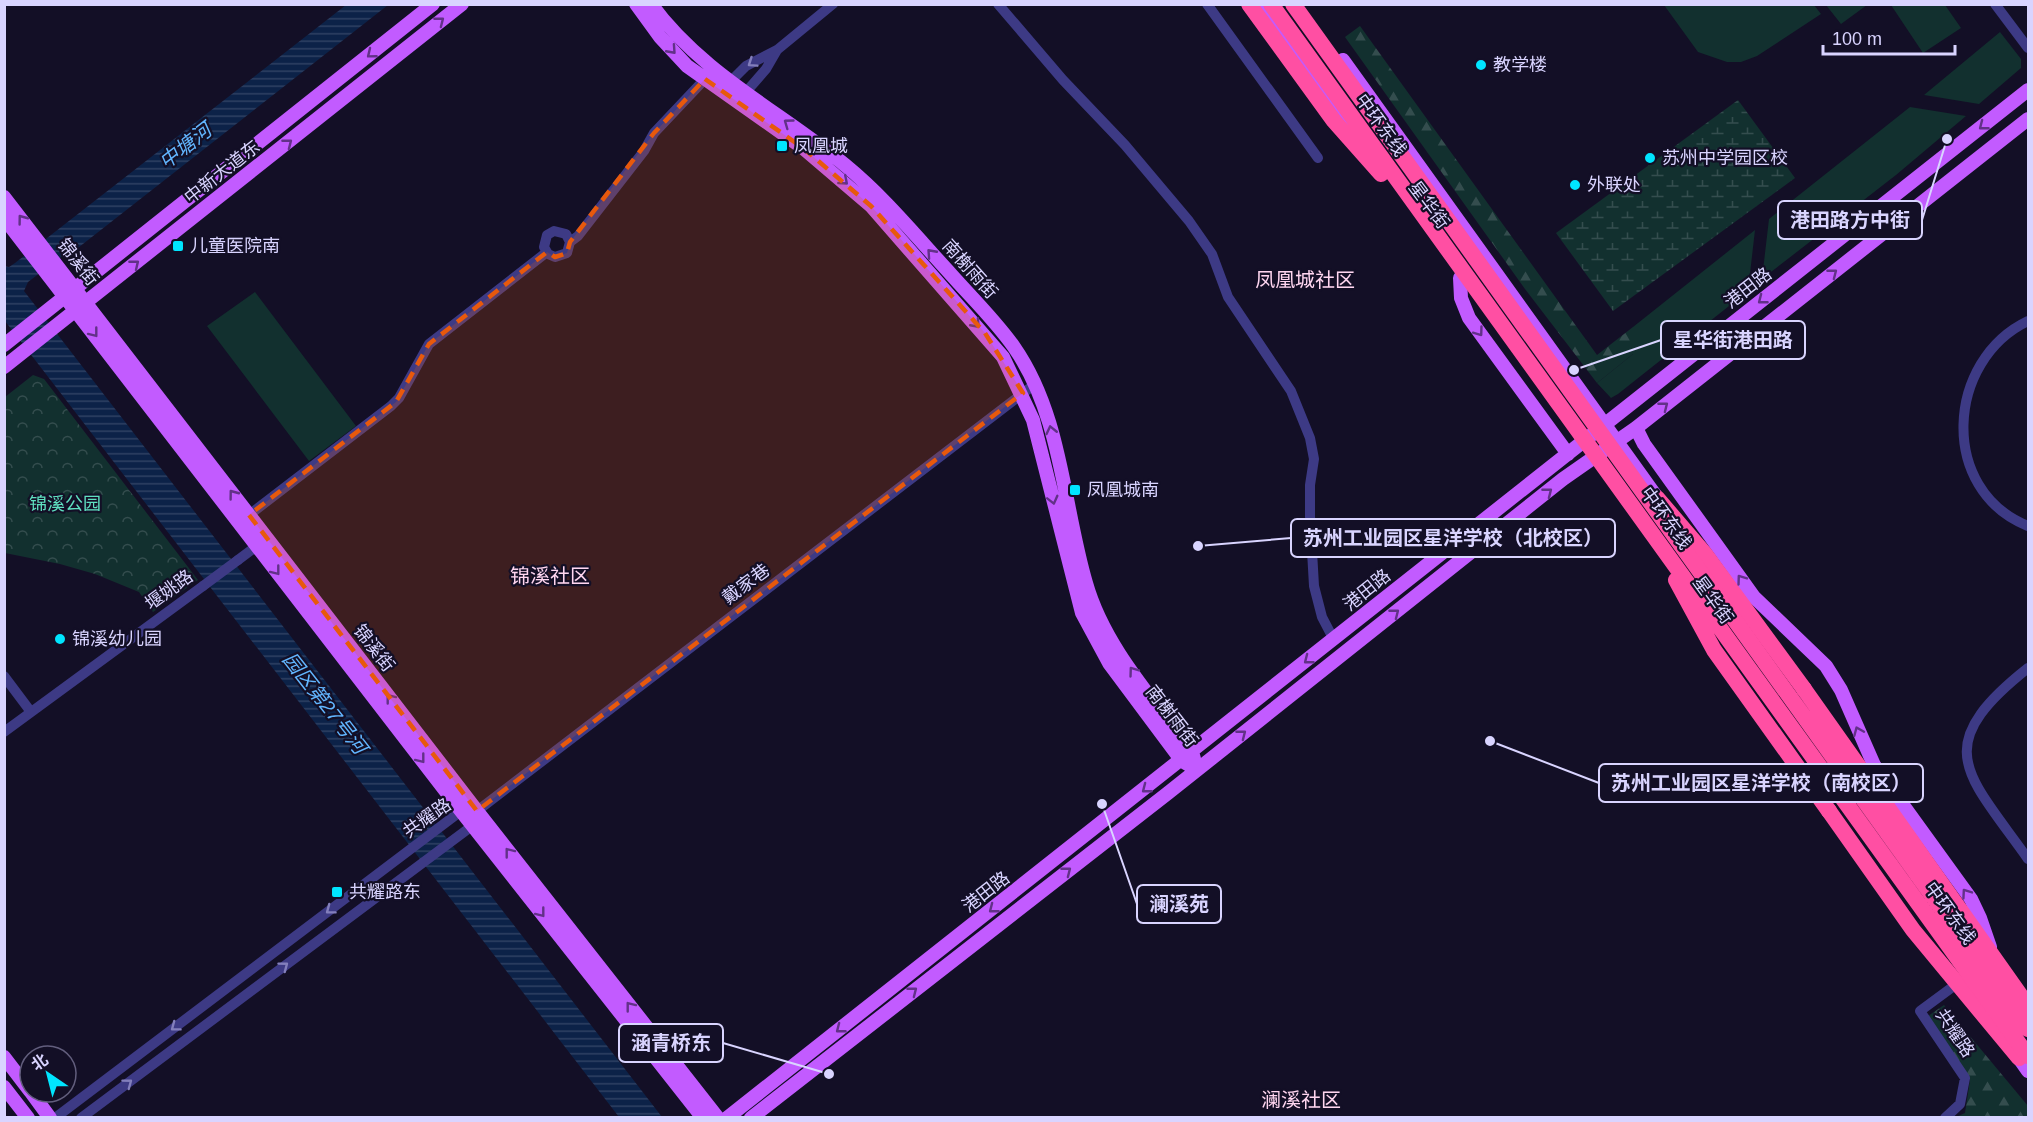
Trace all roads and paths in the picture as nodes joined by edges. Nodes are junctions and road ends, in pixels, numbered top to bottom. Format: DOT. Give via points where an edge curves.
graph roads {
  1 [pos="433,4"];
  2 [pos="462,4"];
  3 [pos="636,4"];
  4 [pos="651,4"];
  5 [pos="833,4"];
  6 [pos="998,4"];
  7 [pos="1207,4"];
  8 [pos="1249,4"];
  9 [pos="1261,4"];
  10 [pos="1271,4"];
  11 [pos="1293,4"];
  12 [pos="1304,4"];
  13 [pos="1995,4"];
  14 [pos="2028,48"];
  15 [pos="777,50"];
  16 [pos="705,79"];
  17 [pos="731,81"];
  18 [pos="2028,90"];
  19 [pos="746,92"];
  20 [pos="2028,119"];
  21 [pos="1318,158"];
  22 [pos="4,197"];
  23 [pos="4,218"];
  24 [pos="570,242"];
  25 [pos="34,245"];
  26 [pos="1443,245"];
  27 [pos="547,252"];
  28 [pos="1460,278"];
  29 [pos="70,293"];
  30 [pos="81,307"];
  31 [pos="2028,321"];
  32 [pos="9,341"];
  33 [pos="4,367"];
  34 [pos="1035,384"];
  35 [pos="1023,393"];
  36 [pos="1605,425"];
  37 [pos="1636,428"];
  38 [pos="1617,441"];
  39 [pos="1579,444"];
  40 [pos="1568,454"];
  41 [pos="1591,460"];
  42 [pos="1658,498"];
  43 [pos="1639,514"];
  44 [pos="249,515"];
  45 [pos="2028,526"];
  46 [pos="262,542"];
  47 [pos="1334,640"];
  48 [pos="2028,668"];
  49 [pos="4,676"];
  50 [pos="31,712"];
  51 [pos="4,732"];
  52 [pos="1187,757"];
  53 [pos="1196,770"];
  54 [pos="477,811"];
  55 [pos="461,812"];
  56 [pos="472,826"];
  57 [pos="2028,859"];
  58 [pos="1996,966"];
  59 [pos="1960,981"];
  60 [pos="2028,1006"];
  61 [pos="2028,1011"];
  62 [pos="2028,1029"];
  63 [pos="4,1057"];
  64 [pos="2025,1062"];
  65 [pos="18,1075"];
  66 [pos="4,1087"];
  67 [pos="41,1104"];
  68 [pos="28,1118"];
  69 [pos="52,1118"];
  70 [pos="81,1118"];
  71 [pos="703,1118"];
  72 [pos="718,1118"];
  73 [pos="727,1118"];
  74 [pos="751,1118"];
  75 [pos="1944,1118"];
  1 -- 29 [label="main road, 中新大道东, one-way"];
  30 -- 2 [label="main road, 中新大道东, one-way"];
  3 -- 16 [label="main road, 南榭雨街, one-way" via="674,54"];
  4 -- 17 [label="main road, 南榭雨街" via="688,48"];
  5 -- 15 [label="street"];
  6 -- 47 [label="street" via="1189,221 1212,254 1228,297 1291,391 1314,459 1310,516 1314,586 1322,618"];
  7 -- 21 [label="street"];
  8 -- 26 [label="highway, bridge" via="1334,121"];
  9 -- 28 [label="main road, 星华街"];
  10 -- 26 [label="highway, 中环东线, bridge"];
  11 -- 62 [label="highway, 中环东线, bridge"];
  12 -- 36 [label="main road, 星华街"];
  13 -- 14 [label="street"];
  15 -- 17 [label="street, one-way" via="746,66"];
  15 -- 19 [label="street"];
  16 -- 24 [label="street" via="654,133 644,151"];
  16 -- 35 [label="main road, 南榭雨街, one-way" via="803,148 871,207 985,333"];
  17 -- 19 [label="main road, 南榭雨街"];
  18 -- 36 [label="main road, 港田路, one-way"];
  34 -- 19 [label="main road, 南榭雨街, one-way" via="1000,330 894,212 846,165"];
  37 -- 20 [label="main road, 港田路, one-way"];
  25 -- 22 [label="main road, 锦溪街, one-way"];
  23 -- 25 [label="main road, 锦溪街"];
  24 -- 27 [label="street" via="563,255 555,257"];
  24 -- 27 [label="street" via="562,232 551,233 544,242"];
  25 -- 29 [label="main road, 锦溪街"];
  26 -- 43 [label="highway, 中环东线, bridge"];
  27 -- 44 [label="street" via="429,344 396,402"];
  28 -- 39 [label="main road, 星华街"];
  28 -- 40 [label="main road, one-way" via="1461,298 1469,318"];
  29 -- 30 [label="main road, 锦溪街"];
  29 -- 32 [label="main road, 中新大道东"];
  30 -- 33 [label="main road, 中新大道东"];
  44 -- 30 [label="main road, 锦溪街, one-way"];
  30 -- 46 [label="main road, 锦溪街, one-way"];
  31 -- 45 [label="street" via="2012,330 1991,351 1974,381 1962,430 1967,462 1980,488 2007,516"];
  34 -- 35 [label="street, 戴家巷"];
  52 -- 34 [label="main road, 南榭雨街, one-way" via="1100,620 1086,585 1048,416"];
  35 -- 52 [label="main road, 南榭雨街, one-way" via="1082,612 1109,663"];
  35 -- 54 [label="street, 戴家巷"];
  36 -- 38 [label="main road, 星华街"];
  36 -- 39 [label="main road, 港田路"];
  37 -- 38 [label="main road, 港田路"];
  58 -- 37 [label="main road, one-way" via="1976,909 1874,765 1833,676 1818,656 1754,597"];
  38 -- 41 [label="main road, 港田路"];
  38 -- 42 [label="main road, 星华街"];
  39 -- 40 [label="main road, 港田路"];
  39 -- 41 [label="main road, 星华街"];
  40 -- 47 [label="main road, 港田路"];
  53 -- 41 [label="main road, 港田路, one-way"];
  41 -- 59 [label="main road, 星华街"];
  42 -- 58 [label="main road, 星华街"];
  42 -- 60 [label="highway, bridge" via="1705,554 1804,689"];
  43 -- 59 [label="highway, bridge" via="1714,650 1913,930"];
  43 -- 64 [label="highway, 中环东线, bridge"];
  44 -- 46 [label="main road, 锦溪街"];
  46 -- 50 [label="street, 堰姚路, bridge"];
  54 -- 46 [label="main road, 锦溪街, one-way"];
  46 -- 55 [label="main road, 锦溪街, one-way"];
  47 -- 52 [label="main road, 港田路, one-way"];
  48 -- 57 [label="street" via="1981,711 1966,749 1972,779"];
  49 -- 50 [label="street"];
  50 -- 51 [label="street, 堰姚路"];
  52 -- 53 [label="main road, 南榭雨街"];
  52 -- 73 [label="main road, 港田路, one-way"];
  74 -- 53 [label="main road, 港田路, one-way"];
  54 -- 55 [label="street, 共耀路"];
  54 -- 56 [label="street, 共耀路"];
  72 -- 54 [label="main road, 锦溪街, one-way"];
  55 -- 56 [label="main road, 锦溪街"];
  55 -- 69 [label="street, 共耀路, one-way"];
  70 -- 56 [label="street, 共耀路, one-way"];
  56 -- 71 [label="main road, 锦溪街, one-way"];
  58 -- 61 [label="main road, 星华街"];
  59 -- 64 [label="highway"];
  59 -- 75 [label="street, 共耀路" via="1920,1011 1965,1078 1960,1104"];
  63 -- 65 [label="main road"];
  66 -- 68 [label="main road"];
  67 -- 69 [label="main road"];
}
